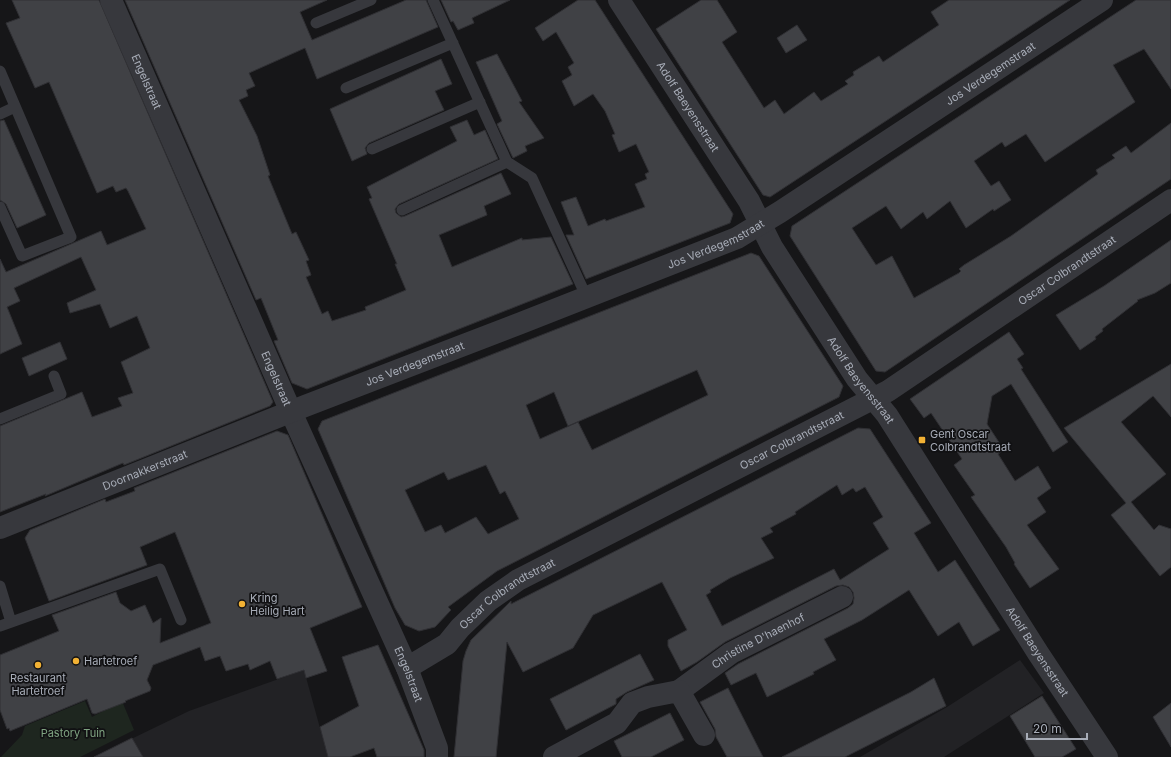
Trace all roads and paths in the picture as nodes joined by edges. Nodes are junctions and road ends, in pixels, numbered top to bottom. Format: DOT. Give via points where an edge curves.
graph roads {
  1 [pos="111,0"];
  2 [pos="371,0"];
  3 [pos="433,0"];
  4 [pos="619,0"];
  5 [pos="1102,0"];
  6 [pos="316,24"];
  7 [pos="453,43"];
  8 [pos="0,72"];
  9 [pos="346,88"];
  10 [pos="480,102"];
  11 [pos="15,107"];
  12 [pos="0,114"];
  13 [pos="372,149"];
  14 [pos="507,162"];
  15 [pos="1171,200"];
  16 [pos="0,207"];
  17 [pos="402,210"];
  18 [pos="761,224"];
  19 [pos="587,298"];
  20 [pos="54,376"];
  21 [pos="874,399"];
  22 [pos="291,412"];
  23 [pos="0,419"];
  24 [pos="0,528"];
  25 [pos="0,586"];
  26 [pos="842,597"];
  27 [pos="181,620"];
  28 [pos="11,622"];
  29 [pos="0,626"];
  30 [pos="407,668"];
  31 [pos="679,691"];
  32 [pos="704,736"];
  33 [pos="437,757"];
  34 [pos="554,757"];
  35 [pos="1106,757"];
  1 -- 22 [label="street, Engelstraat"];
  2 -- 6 [label="lane"];
  3 -- 7 [label="lane"];
  4 -- 18 [label="street, Adolf Baeyensstraat" via="749,201"];
  5 -- 18 [label="street, Jos Verdegemstraat"];
  7 -- 9 [label="lane"];
  7 -- 10 [label="lane"];
  8 -- 11 [label="lane"];
  10 -- 13 [label="lane"];
  10 -- 14 [label="lane"];
  11 -- 12 [label="lane"];
  11 -- 16 [label="lane" via="71,237 22,256"];
  14 -- 17 [label="lane"];
  14 -- 19 [label="lane" via="532,178"];
  15 -- 21 [label="street, Oscar Colbrandtstraat"];
  18 -- 19 [label="street, Jos Verdegemstraat" via="737,238"];
  18 -- 21 [label="street, Adolf Baeyensstraat" via="772,247 858,380"];
  19 -- 22 [label="street, Jos Verdegemstraat"];
  20 -- 23 [label="lane" via="61,394"];
  21 -- 30 [label="street, Oscar Colbrandtstraat" via="518,580 488,601 446,644"];
  21 -- 35 [label="street, Adolf Baeyensstraat" via="887,415"];
  22 -- 24 [label="street, Doornakkerstraat"];
  22 -- 30 [label="street, Engelstraat"];
  25 -- 28 [label="lane"];
  26 -- 31 [label="street, Christine D'haenhof" via="731,653"];
  27 -- 28 [label="lane" via="160,569"];
  28 -- 29 [label="lane"];
  30 -- 33 [label="street, Engelstraat" via="437,748"];
  31 -- 32 [label="street"];
  31 -- 34 [label="street, Christine D'haenhof" via="632,703 617,723"];
}
